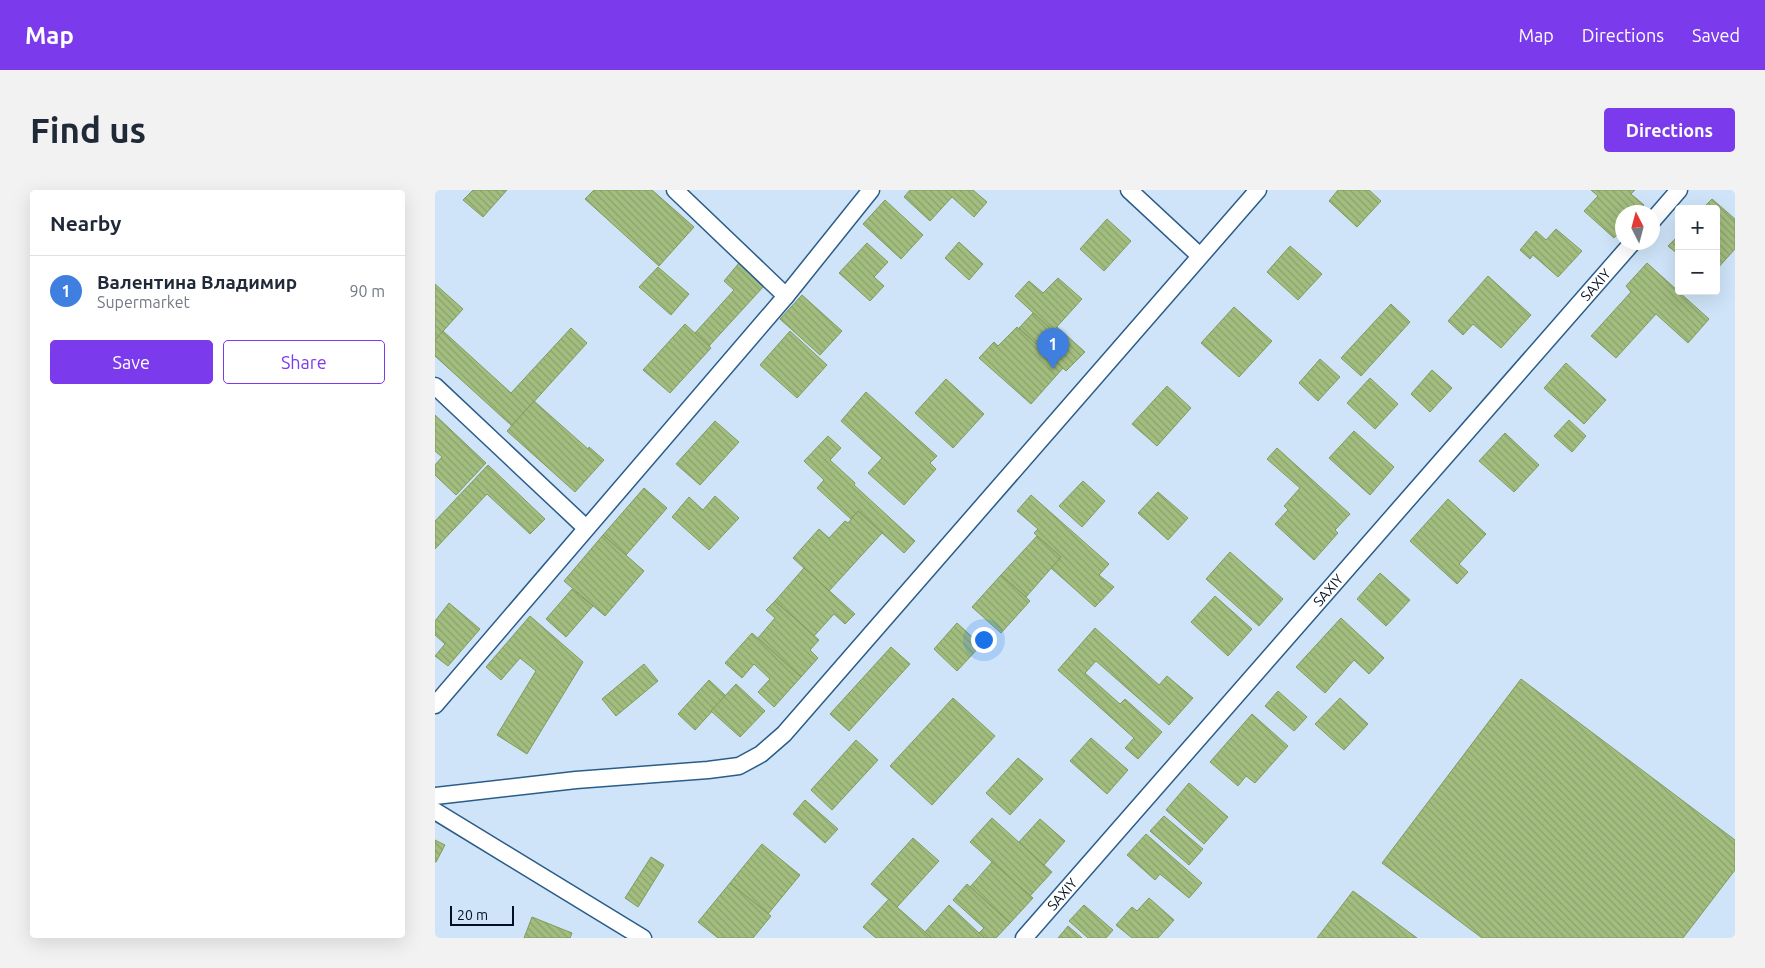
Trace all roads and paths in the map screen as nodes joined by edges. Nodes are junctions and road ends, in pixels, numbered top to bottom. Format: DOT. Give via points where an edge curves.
graph roads {
  1 [pos="675,190"];
  2 [pos="871,190"];
  3 [pos="1129,190"];
  4 [pos="1258,190"];
  5 [pos="1679,190"];
  6 [pos="1660,212"];
  7 [pos="1626,250"];
  8 [pos="1200,256"];
  9 [pos="786,296"];
  10 [pos="435,386"];
  11 [pos="586,528"];
  12 [pos="435,705"];
  13 [pos="435,796"];
  14 [pos="435,811"];
  15 [pos="643,938"];
  16 [pos="1024,938"];
  1 -- 9 [label="street"];
  2 -- 9 [label="street"];
  3 -- 8 [label="street"];
  4 -- 8 [label="street"];
  5 -- 6 [label="street"];
  7 -- 16 [label="street, SAXIY"];
  8 -- 13 [label="street" via="784,734 761,754 739,766 708,770 576,780"];
  9 -- 11 [label="street"];
  10 -- 11 [label="street"];
  11 -- 12 [label="street"];
  14 -- 15 [label="street"];
}
